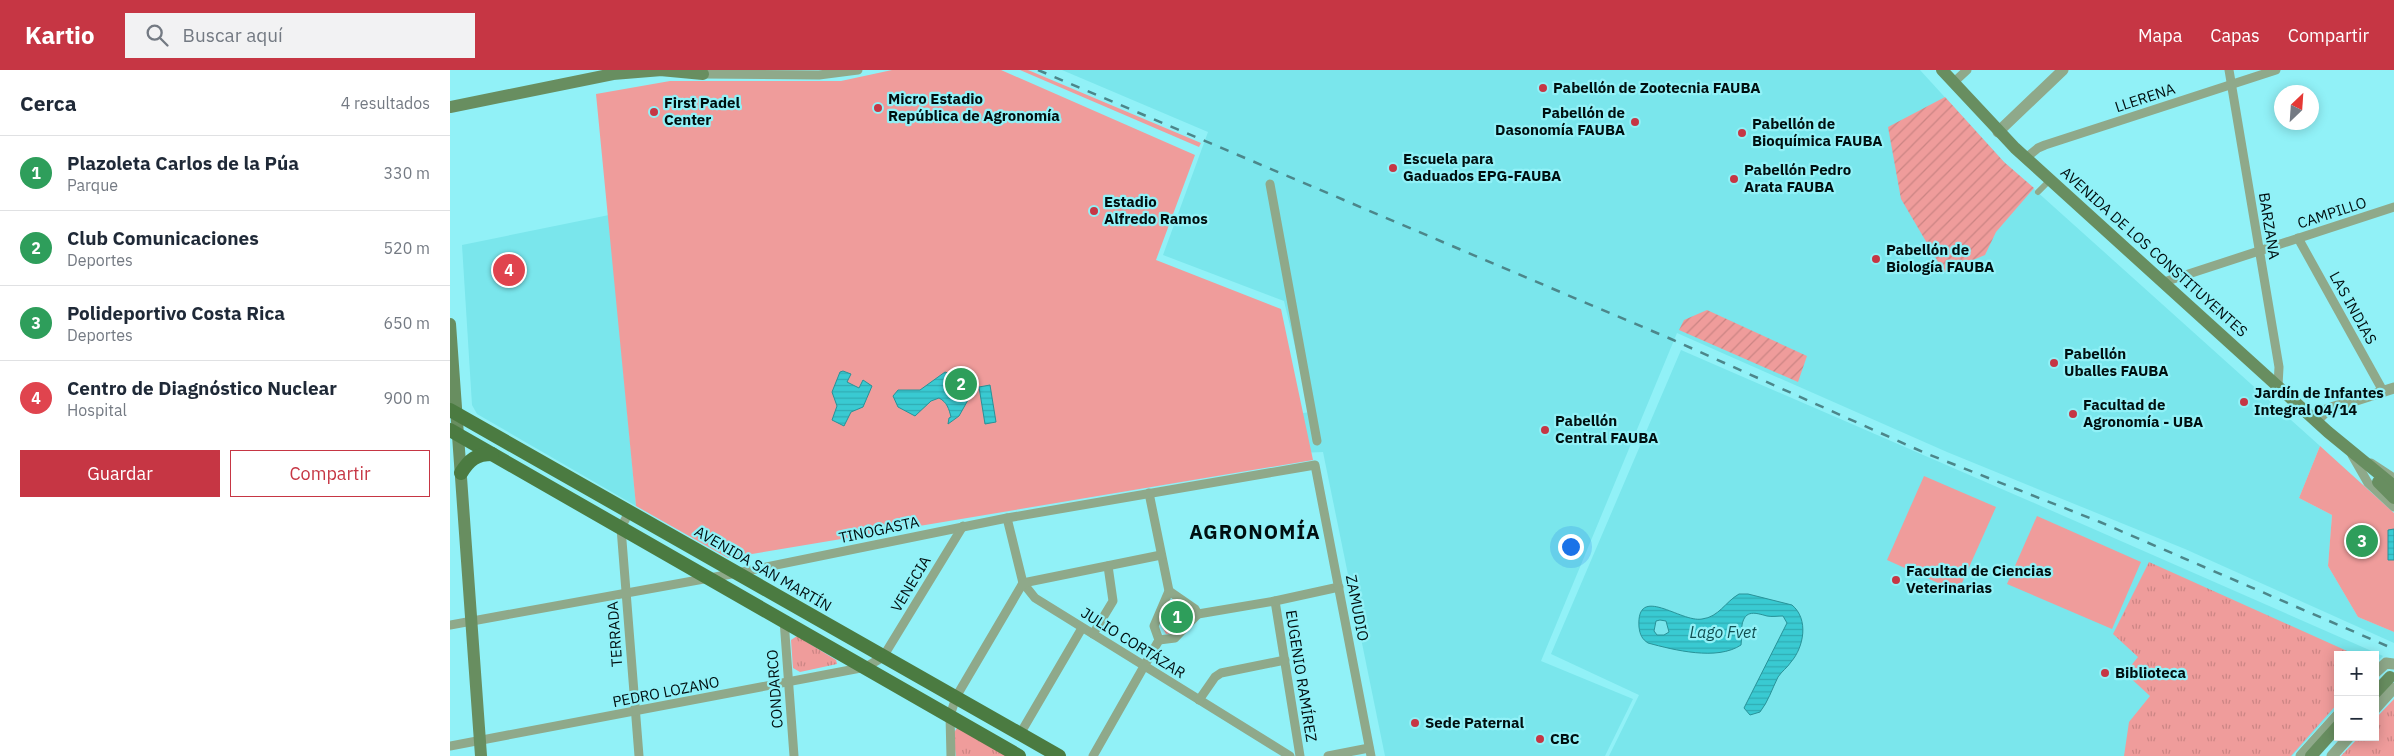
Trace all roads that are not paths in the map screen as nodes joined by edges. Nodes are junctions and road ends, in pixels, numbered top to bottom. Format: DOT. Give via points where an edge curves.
graph roads {
  1 [pos="661,70"];
  2 [pos="858,70"];
  3 [pos="1942,70"];
  4 [pos="1968,70"];
  5 [pos="2229,70"];
  6 [pos="2276,70"];
  7 [pos="2061,71"];
  8 [pos="617,72"];
  9 [pos="586,74"];
  10 [pos="704,74"];
  11 [pos="1953,83"];
  12 [pos="2231,84"];
  13 [pos="450,107"];
  14 [pos="1998,132"];
  15 [pos="2026,158"];
  16 [pos="2050,180"];
  17 [pos="1270,184"];
  18 [pos="2038,192"];
  19 [pos="2394,207"];
  20 [pos="2298,238"];
  21 [pos="2259,252"];
  22 [pos="2164,282"];
  23 [pos="450,324"];
  24 [pos="2278,386"];
  25 [pos="2389,389"];
  26 [pos="453,412"];
  27 [pos="2316,421"];
  28 [pos="454,432"];
  29 [pos="1316,441"];
  30 [pos="2351,452"];
  31 [pos="492,454"];
  32 [pos="455,457"];
  33 [pos="1315,465"];
  34 [pos="460,473"];
  35 [pos="2394,478"];
  36 [pos="2394,486"];
  37 [pos="1149,493"];
  38 [pos="2394,498"];
  39 [pos="2394,507"];
  40 [pos="629,512"];
  41 [pos="1007,518"];
  42 [pos="963,526"];
  43 [pos="621,528"];
  44 [pos="1161,555"];
  45 [pos="1108,566"];
  46 [pos="737,573"];
  47 [pos="707,577"];
  48 [pos="1023,583"];
  49 [pos="1339,587"];
  50 [pos="1169,591"];
  51 [pos="626,592"];
  52 [pos="1275,601"];
  53 [pos="1198,614"];
  54 [pos="784,620"];
  55 [pos="470,621"];
  56 [pos="450,625"];
  57 [pos="1082,628"];
  58 [pos="1093,634"];
  59 [pos="1159,640"];
  60 [pos="884,657"];
  61 [pos="1285,660"];
  62 [pos="1144,666"];
  63 [pos="866,667"];
  64 [pos="2388,673"];
  65 [pos="788,682"];
  66 [pos="2379,687"];
  67 [pos="956,697"];
  68 [pos="2379,698"];
  69 [pos="1200,700"];
  70 [pos="635,712"];
  71 [pos="950,716"];
  72 [pos="2334,720"];
  73 [pos="2334,731"];
  74 [pos="1020,734"];
  75 [pos="2334,740"];
  76 [pos="480,741"];
  77 [pos="2346,741"];
  78 [pos="450,746"];
  79 [pos="1370,752"];
  80 [pos="481,756"];
  81 [pos="638,756"];
  82 [pos="794,756"];
  83 [pos="951,756"];
  84 [pos="1019,756"];
  85 [pos="1058,756"];
  86 [pos="1092,756"];
  87 [pos="1290,756"];
  88 [pos="1300,756"];
  89 [pos="1328,756"];
  90 [pos="2302,756"];
  91 [pos="2312,756"];
  92 [pos="2320,756"];
  93 [pos="2332,756"];
  1 -- 8 [label="main road"];
  1 -- 10 [label="main road"];
  2 -- 10 [label="street" via="819,75"];
  3 -- 11 [label="main road, AVENIDA DE LOS CONSTITUYENTES"];
  4 -- 11 [label="street"];
  5 -- 12 [label="street, BARZANA"];
  6 -- 12 [label="street, LLERENA"];
  7 -- 14 [label="street"];
  8 -- 9 [label="main road"];
  9 -- 13 [label="main road"];
  11 -- 14 [label="main road, AVENIDA DE LOS CONSTITUYENTES"];
  12 -- 15 [label="street, LLERENA" via="2038,148"];
  12 -- 21 [label="street, BARZANA"];
  14 -- 15 [label="main road, AVENIDA DE LOS CONSTITUYENTES"];
  15 -- 16 [label="main road, AVENIDA DE LOS CONSTITUYENTES"];
  16 -- 18 [label="street"];
  16 -- 22 [label="main road, AVENIDA DE LOS CONSTITUYENTES"];
  17 -- 29 [label="street"];
  19 -- 20 [label="street, CAMPILLO"];
  20 -- 21 [label="street, CAMPILLO"];
  20 -- 25 [label="street, LAS INDIAS"];
  21 -- 22 [label="street, CAMPILLO"];
  21 -- 24 [label="street, BARZANA" via="2279,367"];
  22 -- 24 [label="main road, AVENIDA DE LOS CONSTITUYENTES"];
  23 -- 26 [label="main road"];
  24 -- 27 [label="main road, AVENIDA DE LOS CONSTITUYENTES"];
  25 -- 27 [label="street" via="2328,409"];
  26 -- 28 [label="main road"];
  26 -- 40 [label="main road, AVENIDA SAN MARTÍN"];
  27 -- 30 [label="main road, AVENIDA DE LOS CONSTITUYENTES"];
  28 -- 31 [label="main road"];
  28 -- 32 [label="main road"];
  30 -- 35 [label="street, AVENIDA DE LOS CONSTITUYENTES"];
  30 -- 36 [label="main road, AVENIDA DE LOS CONSTITUYENTES"];
  30 -- 38 [label="main road, AVENIDA DE LOS CONSTITUYENTES"];
  30 -- 39 [label="street, AVENIDA DE LOS CONSTITUYENTES" via="2368,483"];
  31 -- 34 [label="main road" via="472,458"];
  31 -- 43 [label="main road"];
  32 -- 34 [label="main road"];
  33 -- 37 [label="street, TINOGASTA"];
  33 -- 49 [label="street, ZAMUDIO"];
  34 -- 55 [label="main road"];
  37 -- 41 [label="street, TINOGASTA"];
  37 -- 44 [label="street"];
  40 -- 43 [label="street"];
  40 -- 46 [label="main road, AVENIDA SAN MARTÍN"];
  41 -- 42 [label="street, TINOGASTA"];
  41 -- 48 [label="street, JULIO CORTÁZAR"];
  42 -- 46 [label="street, TINOGASTA"];
  42 -- 60 [label="street, VENECIA"];
  43 -- 47 [label="main road"];
  43 -- 51 [label="street, TERRADA"];
  44 -- 45 [label="street"];
  44 -- 50 [label="street"];
  45 -- 48 [label="street"];
  45 -- 58 [label="street" via="1114,601"];
  46 -- 47 [label="street, TINOGASTA"];
  46 -- 60 [label="main road, AVENIDA SAN MARTÍN"];
  47 -- 51 [label="street, TINOGASTA"];
  47 -- 54 [label="main road"];
  48 -- 57 [label="street, JULIO CORTÁZAR" via="1034,598"];
  48 -- 67 [label="street"];
  49 -- 52 [label="street"];
  49 -- 79 [label="street, ZAMUDIO"];
  50 -- 53 [label="street"];
  50 -- 59 [label="street" via="1154,626"];
  51 -- 55 [label="street, TINOGASTA"];
  51 -- 70 [label="street, TERRADA"];
  52 -- 53 [label="street"];
  52 -- 61 [label="street, EUGENIO RAMÍREZ"];
  53 -- 59 [label="street" via="1175,638"];
  54 -- 63 [label="main road"];
  54 -- 65 [label="street, CONDARCO"];
  55 -- 56 [label="street, TINOGASTA"];
  55 -- 76 [label="main road"];
  57 -- 58 [label="street, JULIO CORTÁZAR"];
  57 -- 74 [label="street"];
  58 -- 62 [label="street, JULIO CORTÁZAR"];
  59 -- 62 [label="street"];
  60 -- 63 [label="street, PEDRO LOZANO"];
  60 -- 67 [label="main road, AVENIDA SAN MARTÍN"];
  61 -- 69 [label="street" via="1221,673"];
  61 -- 88 [label="street, EUGENIO RAMÍREZ"];
  62 -- 69 [label="street, JULIO CORTÁZAR"];
  62 -- 86 [label="street"];
  63 -- 65 [label="street, PEDRO LOZANO"];
  63 -- 71 [label="main road"];
  64 -- 66 [label="main road"];
  64 -- 68 [label="street"];
  65 -- 70 [label="street, PEDRO LOZANO"];
  65 -- 82 [label="street, CONDARCO"];
  67 -- 71 [label="street"];
  67 -- 74 [label="main road, AVENIDA SAN MARTÍN"];
  69 -- 87 [label="street, JULIO CORTÁZAR"];
  70 -- 76 [label="street, PEDRO LOZANO"];
  70 -- 81 [label="street, TERRADA"];
  71 -- 83 [label="street"];
  71 -- 84 [label="main road"];
  72 -- 90 [label="street"];
  73 -- 91 [label="main road"];
  74 -- 85 [label="main road, AVENIDA SAN MARTÍN"];
  75 -- 92 [label="main road"];
  76 -- 78 [label="street, PEDRO LOZANO"];
  76 -- 80 [label="main road"];
  77 -- 93 [label="street"];
  79 -- 89 [label="street"];
}
